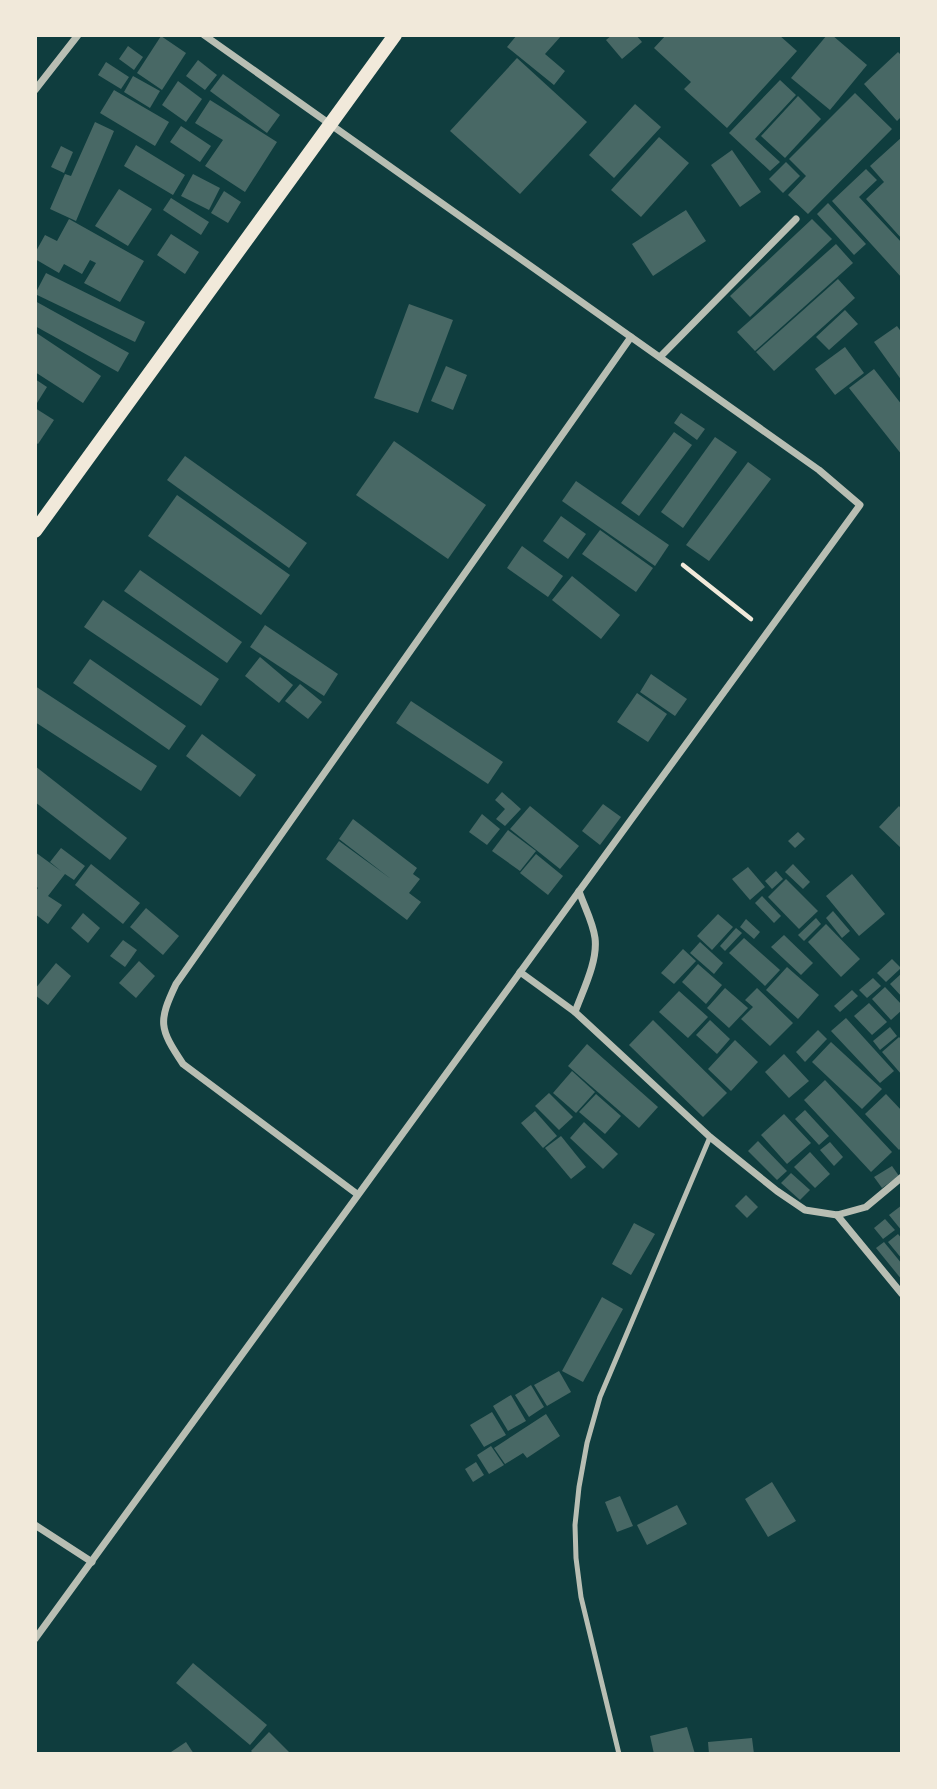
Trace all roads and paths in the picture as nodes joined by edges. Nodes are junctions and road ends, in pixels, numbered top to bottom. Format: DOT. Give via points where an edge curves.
graph roads {
  1 [pos="78,35"];
  2 [pos="204,35"];
  3 [pos="395,35"];
  4 [pos="35,90"];
  5 [pos="330,125"];
  6 [pos="796,219"];
  7 [pos="631,337"];
  8 [pos="660,358"];
  9 [pos="35,531"];
  10 [pos="683,565"];
  11 [pos="768,632"];
  12 [pos="579,891"];
  13 [pos="520,972"];
  14 [pos="575,1012"];
  15 [pos="710,1137"];
  16 [pos="902,1177"];
  17 [pos="357,1194"];
  18 [pos="837,1215"];
  19 [pos="902,1294"];
  20 [pos="35,1525"];
  21 [pos="92,1562"];
  22 [pos="35,1639"];
  23 [pos="619,1754"];
  1 -- 4 [label="street"];
  2 -- 5 [label="street"];
  3 -- 5 [label="main road"];
  5 -- 7 [label="street"];
  5 -- 9 [label="main road"];
  6 -- 8 [label="street"];
  7 -- 8 [label="street"];
  7 -- 17 [label="street" via="176,984 164,1010 165,1038 183,1064"];
  8 -- 11 [label="street" via="820,470 860,505"];
  10 -- 11 [label="path"];
  11 -- 12 [label="street"];
  12 -- 13 [label="street"];
  12 -- 14 [label="street" via="596,942"];
  13 -- 14 [label="street"];
  13 -- 17 [label="street"];
  14 -- 15 [label="street"];
  15 -- 18 [label="street" via="806,1210"];
  15 -- 23 [label="lane" via="600,1397 579,1488 576,1558"];
  16 -- 18 [label="street" via="866,1207"];
  17 -- 21 [label="street"];
  18 -- 19 [label="street"];
  20 -- 21 [label="street"];
  21 -- 22 [label="street"];
}
